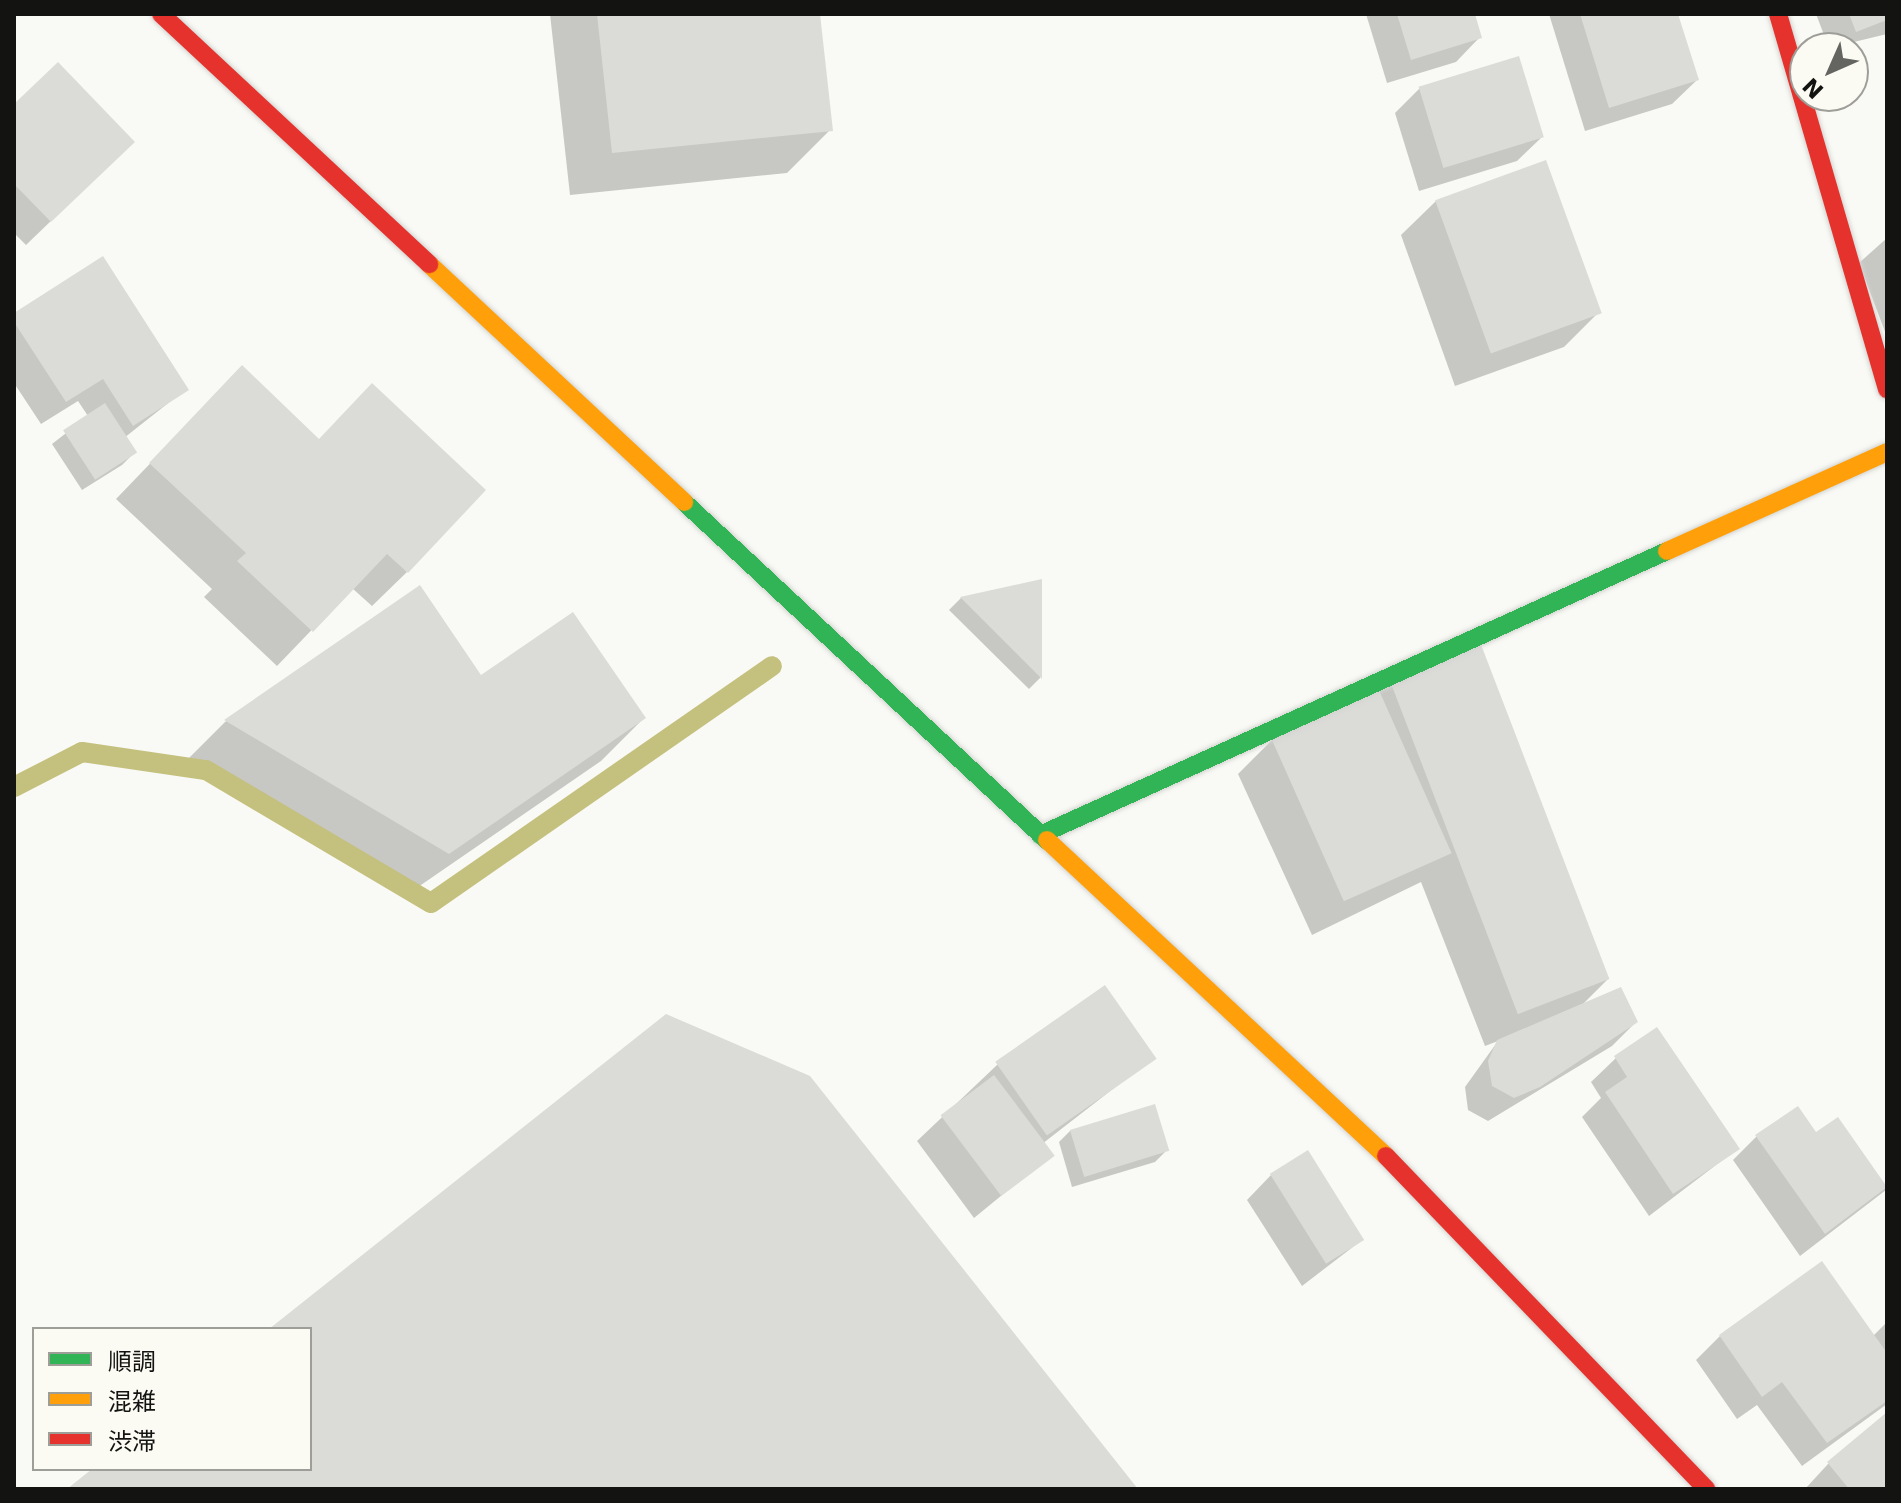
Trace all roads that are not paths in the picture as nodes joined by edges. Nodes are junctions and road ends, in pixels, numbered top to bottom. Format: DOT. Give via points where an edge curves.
graph roads {
  1 [pos="161,14"];
  2 [pos="1778,14"];
  3 [pos="1887,389"];
  4 [pos="1887,452"];
  5 [pos="1040,835"];
  6 [pos="1706,1489"];
  1 -- 5 [label="street"];
  2 -- 3 [label="street"];
  4 -- 5 [label="street"];
  5 -- 6 [label="street" via="1439,1206"];
}
